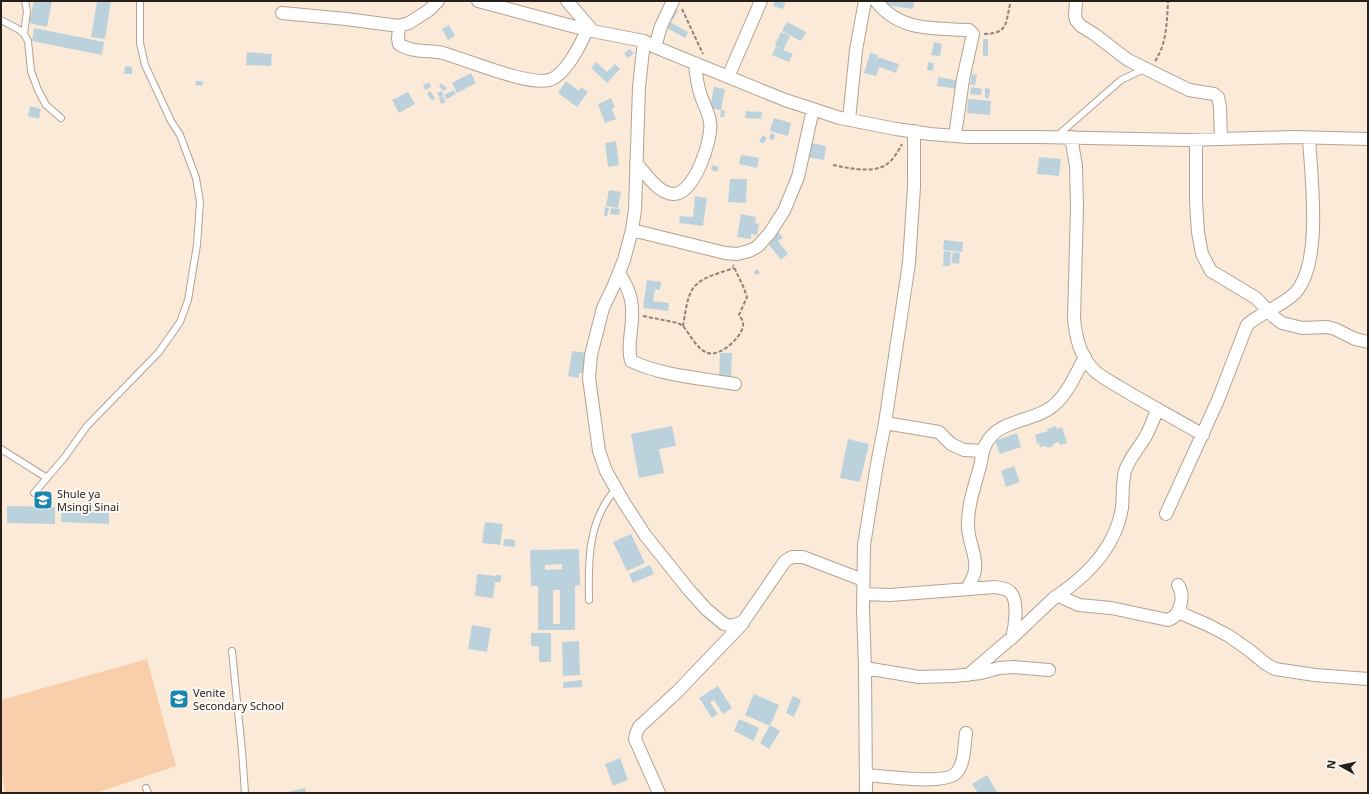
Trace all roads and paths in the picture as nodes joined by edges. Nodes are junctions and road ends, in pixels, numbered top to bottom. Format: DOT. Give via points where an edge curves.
graph roads {
  1 [pos="25,1"];
  2 [pos="140,1"];
  3 [pos="438,1"];
  4 [pos="567,1"];
  5 [pos="761,1"];
  6 [pos="865,1"];
  7 [pos="876,1"];
  8 [pos="1011,1"];
  9 [pos="1076,1"];
  10 [pos="1168,1"];
  11 [pos="486,2"];
  12 [pos="677,4"];
  13 [pos="282,13"];
  14 [pos="1,20"];
  15 [pos="399,26"];
  16 [pos="590,30"];
  17 [pos="24,34"];
  18 [pos="973,34"];
  19 [pos="644,41"];
  20 [pos="655,47"];
  21 [pos="695,63"];
  22 [pos="1145,69"];
  23 [pos="712,70"];
  24 [pos="728,77"];
  25 [pos="813,110"];
  26 [pos="60,118"];
  27 [pos="848,120"];
  28 [pos="911,131"];
  29 [pos="955,136"];
  30 [pos="1056,137"];
  31 [pos="1071,137"];
  32 [pos="1309,138"];
  33 [pos="1221,139"];
  34 [pos="1368,139"];
  35 [pos="1196,140"];
  36 [pos="636,163"];
  37 [pos="833,165"];
  38 [pos="632,230"];
  39 [pos="727,253"];
  40 [pos="734,268"];
  41 [pos="619,273"];
  42 [pos="1268,310"];
  43 [pos="632,314"];
  44 [pos="683,326"];
  45 [pos="1368,342"];
  46 [pos="1084,357"];
  47 [pos="735,384"];
  48 [pos="1158,409"];
  49 [pos="885,423"];
  50 [pos="1203,435"];
  51 [pos="1,449"];
  52 [pos="983,451"];
  53 [pos="47,478"];
  54 [pos="616,490"];
  55 [pos="34,493"];
  56 [pos="1166,514"];
  57 [pos="864,580"];
  58 [pos="1178,585"];
  59 [pos="967,589"];
  60 [pos="863,594"];
  61 [pos="1057,596"];
  62 [pos="589,600"];
  63 [pos="1178,612"];
  64 [pos="744,622"];
  65 [pos="1012,638"];
  66 [pos="232,651"];
  67 [pos="865,668"];
  68 [pos="1049,670"];
  69 [pos="968,675"];
  70 [pos="1368,679"];
  71 [pos="966,733"];
  72 [pos="866,775"];
  73 [pos="245,793"];
  74 [pos="659,793"];
  75 [pos="866,793"];
  1 -- 17 [label="lane" via="27,11"];
  2 -- 53 [label="lane" via="140,42 145,65 180,135 197,184 200,202 197,245 188,300 180,322 159,352 87,426"];
  3 -- 15 [label="street" via="409,23"];
  4 -- 16 [label="street"];
  5 -- 24 [label="street"];
  6 -- 27 [label="street"];
  7 -- 18 [label="street" via="889,15 912,26 969,30"];
  8 -- 18 [label="path" via="1003,30 991,34"];
  9 -- 22 [label="street" via="1075,16 1081,26 1128,60"];
  10 -- 22 [label="path" via="1161,49 1156,59"];
  11 -- 16 [label="street"];
  12 -- 20 [label="street" via="661,26"];
  12 -- 23 [label="path"];
  13 -- 15 [label="street"];
  14 -- 17 [label="lane"];
  15 -- 16 [label="street" via="399,44 409,49 442,53 540,81 551,80 570,62"];
  16 -- 19 [label="street"];
  17 -- 26 [label="lane" via="28,41 31,71 38,90 46,105"];
  18 -- 29 [label="street" via="963,79"];
  19 -- 20 [label="street"];
  19 -- 36 [label="street"];
  20 -- 21 [label="street"];
  21 -- 23 [label="street"];
  21 -- 36 [label="street" via="696,80 710,123 707,146 695,177 685,190 674,194 664,191"];
  22 -- 30 [label="lane" via="1121,80"];
  22 -- 33 [label="street" via="1189,90 1218,97"];
  23 -- 24 [label="street"];
  24 -- 25 [label="street"];
  25 -- 27 [label="street"];
  25 -- 39 [label="street" via="798,177 784,211 757,247 736,254"];
  27 -- 28 [label="street"];
  28 -- 29 [label="street"];
  28 -- 37 [label="path" via="894,157 882,167 856,169"];
  28 -- 49 [label="street" via="914,187 909,263"];
  29 -- 30 [label="street"];
  30 -- 31 [label="street"];
  31 -- 35 [label="street"];
  31 -- 46 [label="street" via="1076,166 1077,201 1074,319 1076,336"];
  32 -- 33 [label="street"];
  32 -- 34 [label="street"];
  32 -- 42 [label="street" via="1313,235 1308,267 1294,293"];
  33 -- 35 [label="street"];
  35 -- 42 [label="street" via="1196,202 1202,254 1211,271 1256,298"];
  36 -- 38 [label="street"];
  38 -- 39 [label="street"];
  38 -- 41 [label="street"];
  39 -- 40 [label="path"];
  40 -- 44 [label="path" via="709,277 693,287"];
  40 -- 44 [label="path" via="747,297 739,315 743,326 737,336 720,352 708,353 702,350"];
  41 -- 43 [label="street" via="630,292"];
  41 -- 54 [label="street" via="603,308 589,378 599,451"];
  42 -- 45 [label="street" via="1282,323 1293,327 1328,327"];
  42 -- 50 [label="street" via="1247,325"];
  43 -- 44 [label="path"];
  43 -- 47 [label="street" via="628,351 631,361 663,372"];
  46 -- 48 [label="street" via="1091,367 1105,378"];
  46 -- 52 [label="street" via="1060,400 1052,407 992,434"];
  48 -- 50 [label="street"];
  48 -- 61 [label="street" via="1147,434 1125,471 1119,521 1107,547 1079,580"];
  49 -- 52 [label="street" via="939,432 951,444 964,450"];
  49 -- 57 [label="street" via="864,545"];
  50 -- 56 [label="street"];
  51 -- 53 [label="lane"];
  52 -- 59 [label="street" via="969,508 967,526 975,570"];
  53 -- 55 [label="lane"];
  54 -- 62 [label="lane" via="606,501 596,521 588,575"];
  54 -- 64 [label="street" via="645,535 706,609 724,624 732,626"];
  57 -- 60 [label="street"];
  57 -- 64 [label="street" via="803,557 792,557 785,561"];
  58 -- 63 [label="street" via="1182,593"];
  59 -- 60 [label="street" via="890,595"];
  59 -- 65 [label="street" via="995,587 1005,588 1011,592 1015,615"];
  60 -- 67 [label="street"];
  61 -- 63 [label="street" via="1079,605 1111,608 1162,620 1171,620"];
  61 -- 65 [label="street"];
  63 -- 70 [label="street" via="1229,636 1275,669"];
  64 -- 74 [label="street" via="636,734 635,739"];
  65 -- 69 [label="street"];
  66 -- 73 [label="lane"];
  67 -- 69 [label="street" via="919,677"];
  67 -- 72 [label="street"];
  68 -- 69 [label="street" via="1014,667"];
  71 -- 72 [label="street" via="962,764 956,774 950,777 913,780"];
  72 -- 75 [label="street"];
}
